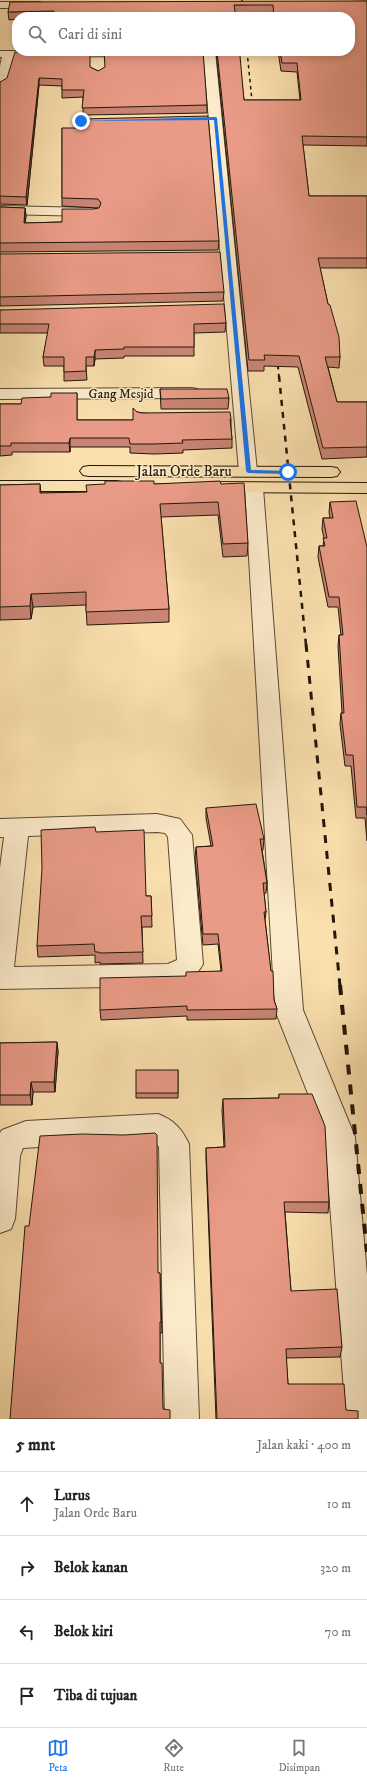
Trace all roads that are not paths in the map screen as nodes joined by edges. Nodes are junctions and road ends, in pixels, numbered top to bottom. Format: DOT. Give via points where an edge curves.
graph roads {
  1 [pos="0,5"];
  2 [pos="54,5"];
  3 [pos="5,54"];
  4 [pos="93,56"];
  5 [pos="209,56"];
  6 [pos="98,67"];
  7 [pos="0,85"];
  8 [pos="216,118"];
  9 [pos="200,119"];
  10 [pos="0,210"];
  11 [pos="93,212"];
  12 [pos="212,255"];
  13 [pos="228,255"];
  14 [pos="218,306"];
  15 [pos="233,306"];
  16 [pos="225,392"];
  17 [pos="0,394"];
  18 [pos="0,471"];
  19 [pos="367,473"];
  20 [pos="251,480"];
  21 [pos="0,486"];
  22 [pos="367,488"];
  23 [pos="9,828"];
  24 [pos="0,972"];
  25 [pos="0,978"];
  26 [pos="1,1209"];
  27 [pos="182,1419"];
  28 [pos="363,1419"];
  1 -- 2 [label="street"];
  3 -- 7 [label="street"];
  4 -- 6 [label="street"];
  5 -- 8 [label="street"];
  8 -- 9 [label="street"];
  8 -- 13 [label="street"];
  10 -- 11 [label="street"];
  12 -- 13 [label="street"];
  13 -- 15 [label="street"];
  14 -- 15 [label="street"];
  15 -- 16 [label="street"];
  16 -- 17 [label="street, Gang Mesjid"];
  16 -- 20 [label="street" via="235,415"];
  18 -- 20 [label="main road, Jalan Orde Baru"];
  19 -- 20 [label="main road, Jalan Orde Baru"];
  20 -- 21 [label="main road, Jalan Orde Baru"];
  20 -- 22 [label="main road, Jalan Orde Baru"];
  20 -- 28 [label="street" via="263,606 289,1010 340,1137"];
  23 -- 24 [label="street"];
  23 -- 25 [label="street" via="157,823 172,825 180,835 190,964 182,971 168,975"];
  26 -- 27 [label="street" via="5,1156 12,1139 26,1134 158,1127 167,1134 174,1144"];
}
